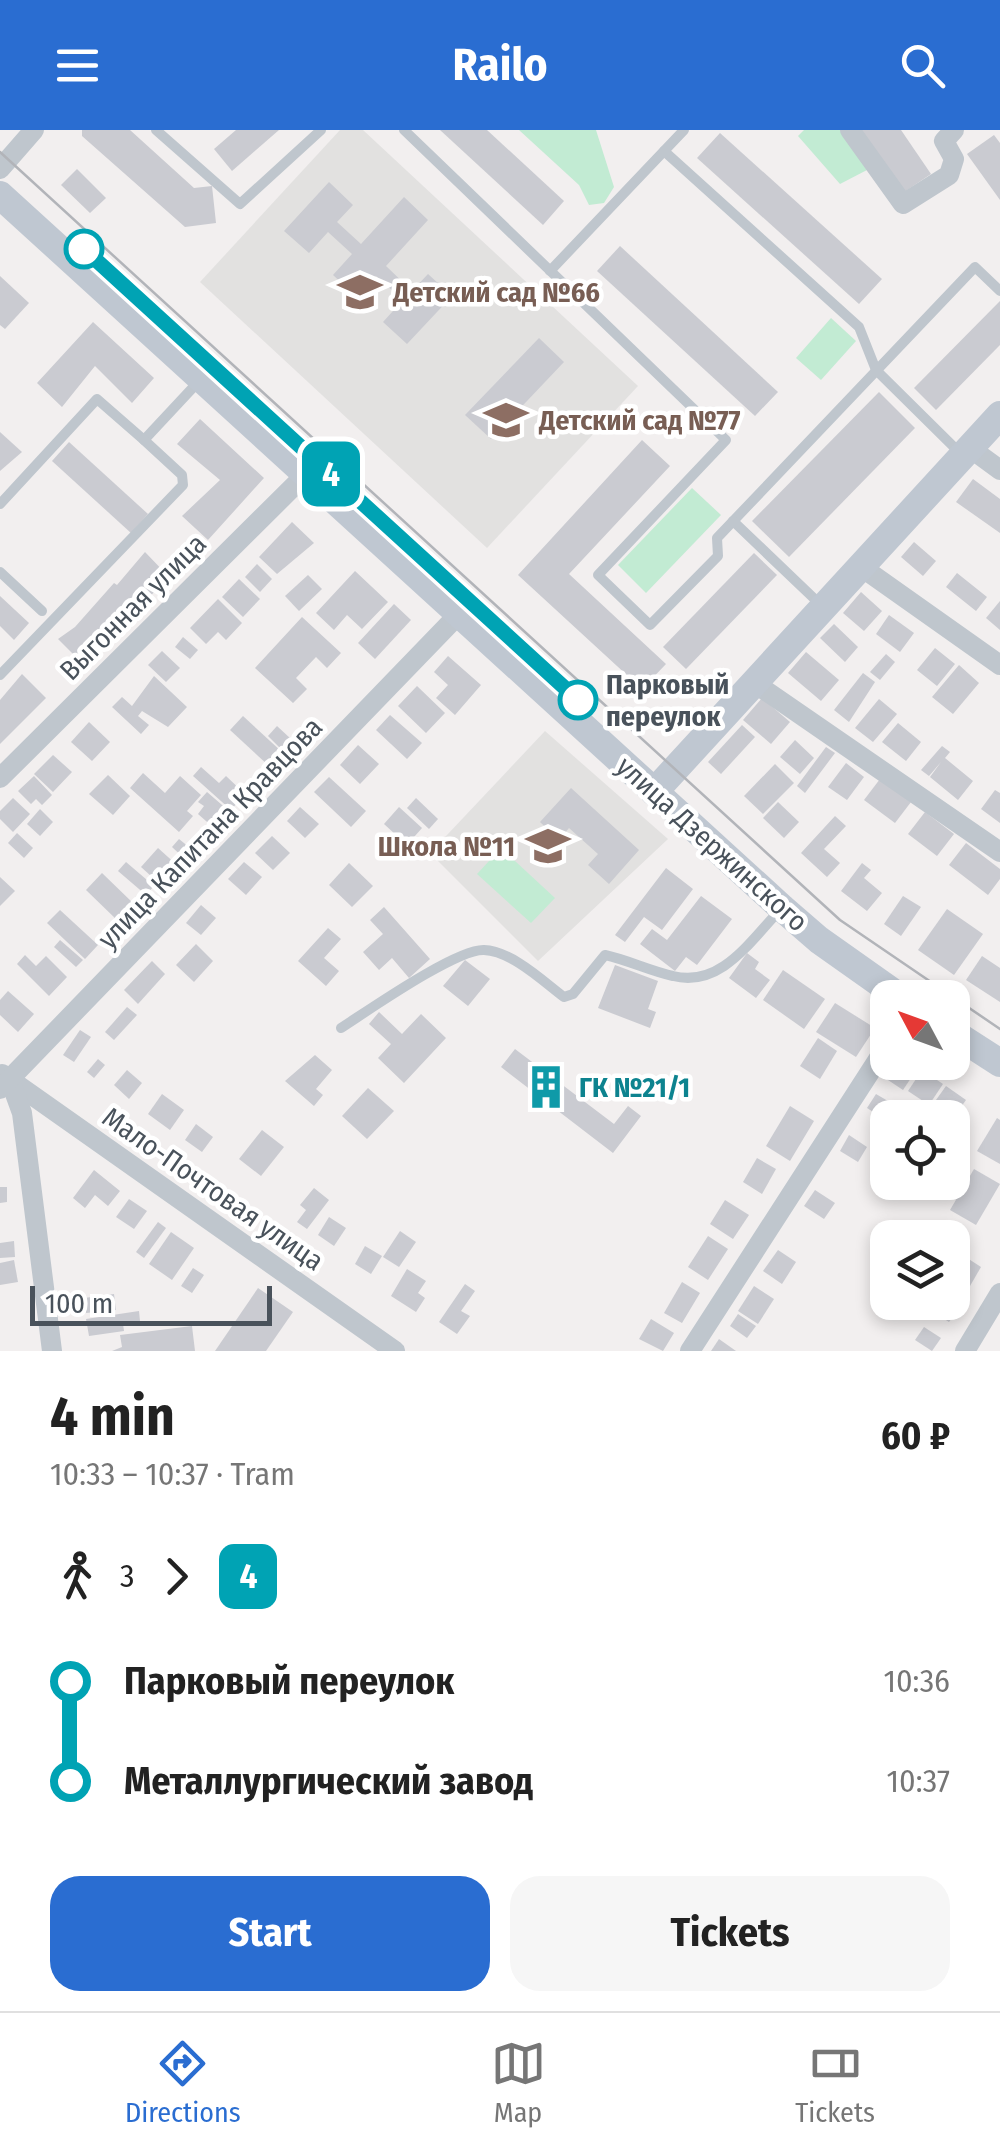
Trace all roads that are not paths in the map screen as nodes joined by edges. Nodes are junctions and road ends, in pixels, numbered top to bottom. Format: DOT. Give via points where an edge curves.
graph roads {
  1 [pos="34,130"];
  2 [pos="156,130"];
  3 [pos="321,130"];
  4 [pos="404,130"];
  5 [pos="684,130"];
  6 [pos="850,130"];
  7 [pos="954,130"];
  8 [pos="664,151"];
  9 [pos="0,169"];
  10 [pos="0,195"];
  11 [pos="550,271"];
  12 [pos="1000,291"];
  13 [pos="876,370"];
  14 [pos="200,379"];
  15 [pos="1000,415"];
  16 [pos="144,440"];
  17 [pos="966,452"];
  18 [pos="1000,470"];
  19 [pos="305,475"];
  20 [pos="0,504"];
  21 [pos="733,520"];
  22 [pos="860,566"];
  23 [pos="0,572"];
  24 [pos="823,606"];
  25 [pos="42,611"];
  26 [pos="458,615"];
  27 [pos="1000,665"];
  28 [pos="0,675"];
  29 [pos="754,682"];
  30 [pos="0,778"];
  31 [pos="654,792"];
  32 [pos="1000,852"];
  33 [pos="782,908"];
  34 [pos="877,980"];
  35 [pos="341,1028"];
  36 [pos="970,1044"];
  37 [pos="1000,1063"];
  38 [pos="870,1072"];
  39 [pos="4,1081"];
  40 [pos="1000,1294"];
  41 [pos="52,1351"];
  42 [pos="395,1351"];
  43 [pos="690,1351"];
  44 [pos="966,1351"];
  1 -- 9 [label="street"];
  2 -- 3 [label="lane" via="240,204"];
  4 -- 11 [label="lane"];
  5 -- 8 [label="lane"];
  6 -- 7 [label="street" via="904,204 949,175 954,160 944,141"];
  8 -- 11 [label="lane"];
  8 -- 13 [label="lane" via="859,327"];
  10 -- 14 [label="main road, улица Дзержинского"];
  11 -- 21 [label="lane" via="726,440 598,576 650,625 718,556 716,538"];
  12 -- 13 [label="lane" via="974,267"];
  13 -- 17 [label="lane"];
  13 -- 21 [label="lane"];
  14 -- 16 [label="lane"];
  14 -- 19 [label="main road, улица Дзержинского"];
  15 -- 17 [label="main road"];
  16 -- 20 [label="lane" via="97,399"];
  16 -- 28 [label="lane" via="182,475 182,485"];
  17 -- 18 [label="street"];
  17 -- 22 [label="main road"];
  19 -- 26 [label="main road, улица Дзержинского"];
  19 -- 30 [label="street, Выгонная улица"];
  21 -- 24 [label="lane"];
  22 -- 24 [label="main road"];
  22 -- 27 [label="street"];
  23 -- 25 [label="lane"];
  24 -- 29 [label="main road"];
  26 -- 31 [label="main road, улица Дзержинского"];
  26 -- 39 [label="street, улица Капитана Кравцова"];
  29 -- 31 [label="main road"];
  29 -- 32 [label="street"];
  31 -- 33 [label="main road, улица Дзержинского"];
  33 -- 34 [label="main road, улица Дзержинского"];
  33 -- 35 [label="lane" via="722,970 703,979 605,955 574,994 564,997 484,950 460,955"];
  36 -- 37 [label="main road"];
  38 -- 43 [label="street"];
  39 -- 41 [label="street" via="22,1113"];
  39 -- 42 [label="street, Мало-Почтовая улица"];
  40 -- 44 [label="street"];
}
